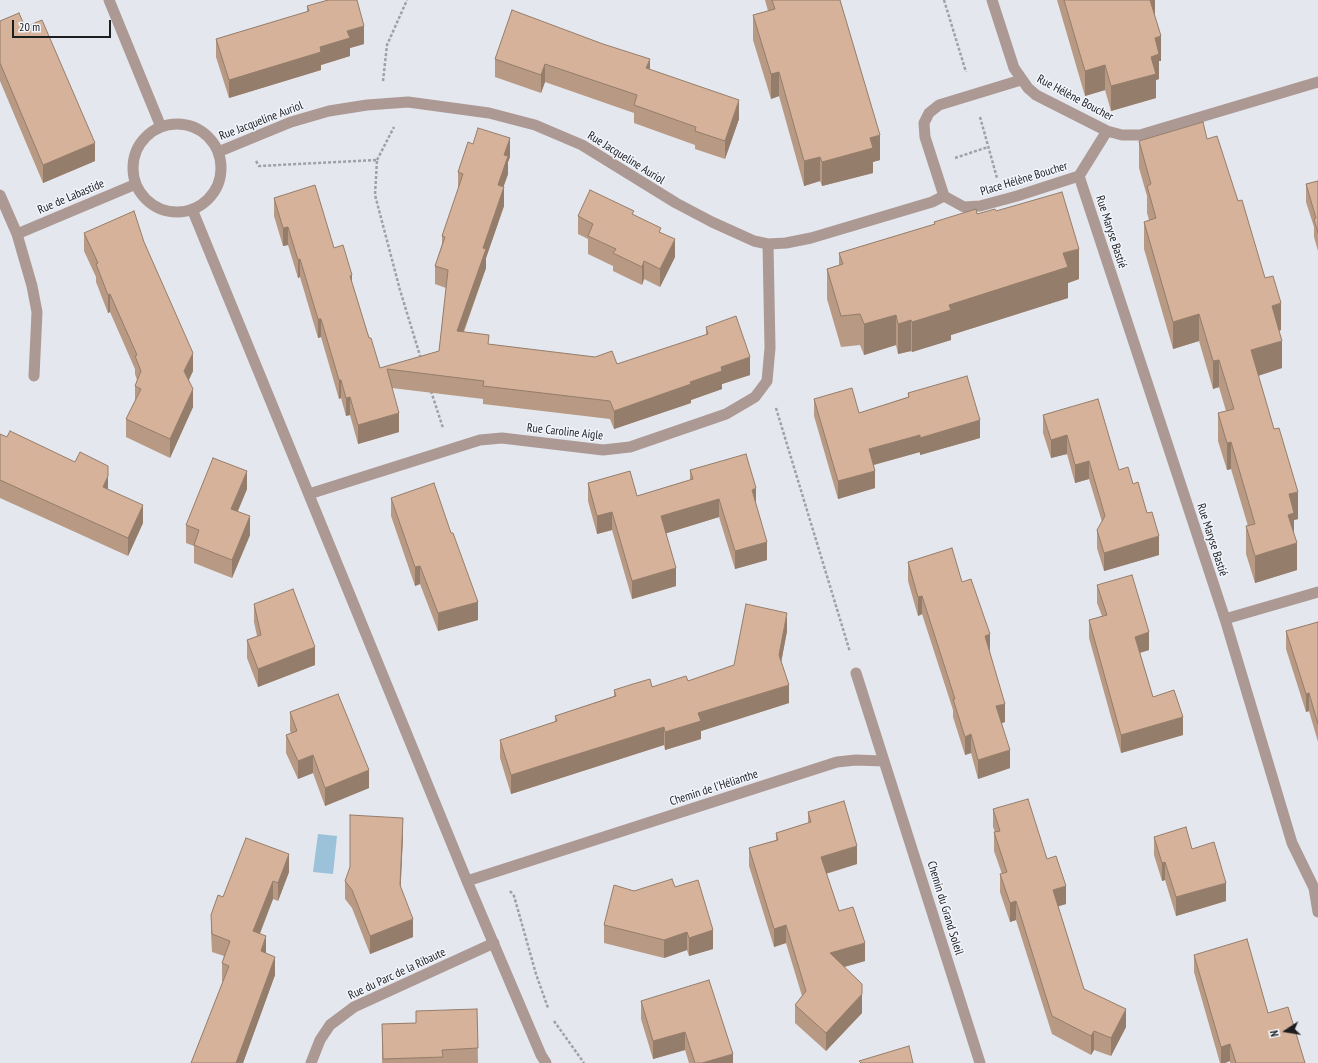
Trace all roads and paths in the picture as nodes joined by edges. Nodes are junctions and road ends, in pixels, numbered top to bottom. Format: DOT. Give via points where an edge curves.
graph roads {
  1 [pos="109,0"];
  2 [pos="407,0"];
  3 [pos="944,0"];
  4 [pos="992,0"];
  5 [pos="1021,80"];
  6 [pos="1318,82"];
  7 [pos="973,95"];
  8 [pos="408,102"];
  9 [pos="380,104"];
  10 [pos="161,127"];
  11 [pos="1107,131"];
  12 [pos="241,142"];
  13 [pos="988,147"];
  14 [pos="218,152"];
  15 [pos="377,160"];
  16 [pos="934,164"];
  17 [pos="1079,176"];
  18 [pos="136,184"];
  19 [pos="0,195"];
  20 [pos="944,196"];
  21 [pos="1003,200"];
  22 [pos="192,209"];
  23 [pos="17,234"];
  24 [pos="768,244"];
  25 [pos="423,366"];
  26 [pos="34,376"];
  27 [pos="767,381"];
  28 [pos="430,389"];
  29 [pos="449,449"];
  30 [pos="309,494"];
  31 [pos="1318,592"];
  32 [pos="1225,620"];
  33 [pos="856,673"];
  34 [pos="883,761"];
  35 [pos="497,870"];
  36 [pos="467,881"];
  37 [pos="1316,887"];
  38 [pos="1318,912"];
  39 [pos="494,943"];
  40 [pos="312,1063"];
  41 [pos="546,1063"];
  42 [pos="584,1063"];
  43 [pos="980,1063"];
  1 -- 10 [label="street"];
  2 -- 9 [label="path" via="387,45"];
  3 -- 7 [label="path"];
  4 -- 5 [label="street, Rue Hélène Boucher" via="1010,56"];
  5 -- 7 [label="street"];
  5 -- 11 [label="street, Rue Hélène Boucher" via="1036,95"];
  6 -- 11 [label="street, Rue Hélène Boucher" via="1140,135 1122,135"];
  7 -- 13 [label="path"];
  7 -- 16 [label="street" via="939,105 929,113 924,123 925,136"];
  8 -- 9 [label="street, Rue Jacqueline Auriol"];
  8 -- 15 [label="path"];
  8 -- 24 [label="street, Rue Jacqueline Auriol" via="489,113 535,126 582,144 676,204 754,241"];
  9 -- 12 [label="street, Rue Jacqueline Auriol" via="329,111"];
  10 -- 14 [label="street" via="178,123 194,127 209,137"];
  10 -- 18 [label="street" via="146,136 136,150 132,167"];
  11 -- 17 [label="street, Place Hélène Boucher"];
  12 -- 14 [label="street, Rue Jacqueline Auriol"];
  12 -- 15 [label="path" via="259,166"];
  13 -- 16 [label="path"];
  13 -- 21 [label="path"];
  14 -- 22 [label="street" via="221,168 217,186 207,200"];
  15 -- 25 [label="path" via="375,195"];
  16 -- 20 [label="street"];
  17 -- 21 [label="street, Place Hélène Boucher"];
  17 -- 32 [label="street, Rue Maryse Bastié"];
  18 -- 22 [label="street" via="145,198 159,208 175,212"];
  18 -- 23 [label="street, Rue de Labastide"];
  19 -- 23 [label="street"];
  20 -- 21 [label="street, Place Hélène Boucher" via="964,207"];
  20 -- 24 [label="street, Rue Jacqueline Auriol" via="932,202 811,238"];
  22 -- 30 [label="street"];
  23 -- 26 [label="street" via="37,312"];
  24 -- 27 [label="street" via="770,348"];
  27 -- 29 [label="street, Rue Caroline Aigle" via="754,397 726,414 630,447 603,450 502,438 480,440"];
  27 -- 33 [label="path"];
  28 -- 29 [label="path"];
  29 -- 30 [label="street, Rue Caroline Aigle"];
  30 -- 36 [label="street"];
  31 -- 32 [label="street"];
  32 -- 37 [label="street, Rue Maryse Bastié" via="1292,843"];
  33 -- 34 [label="street"];
  34 -- 35 [label="street, Chemin de l'Hélianthe" via="837,762"];
  34 -- 43 [label="street, Chemin du Grand Soleil"];
  35 -- 36 [label="street, Chemin de l'Hélianthe"];
  35 -- 42 [label="path" via="514,896 536,974 554,1021"];
  36 -- 39 [label="street"];
  37 -- 38 [label="street, Rue Maryse Bastié"];
  39 -- 40 [label="street, Rue du Parc de la Ribaute" via="354,1007 330,1025 320,1040"];
  39 -- 41 [label="street"];
}
